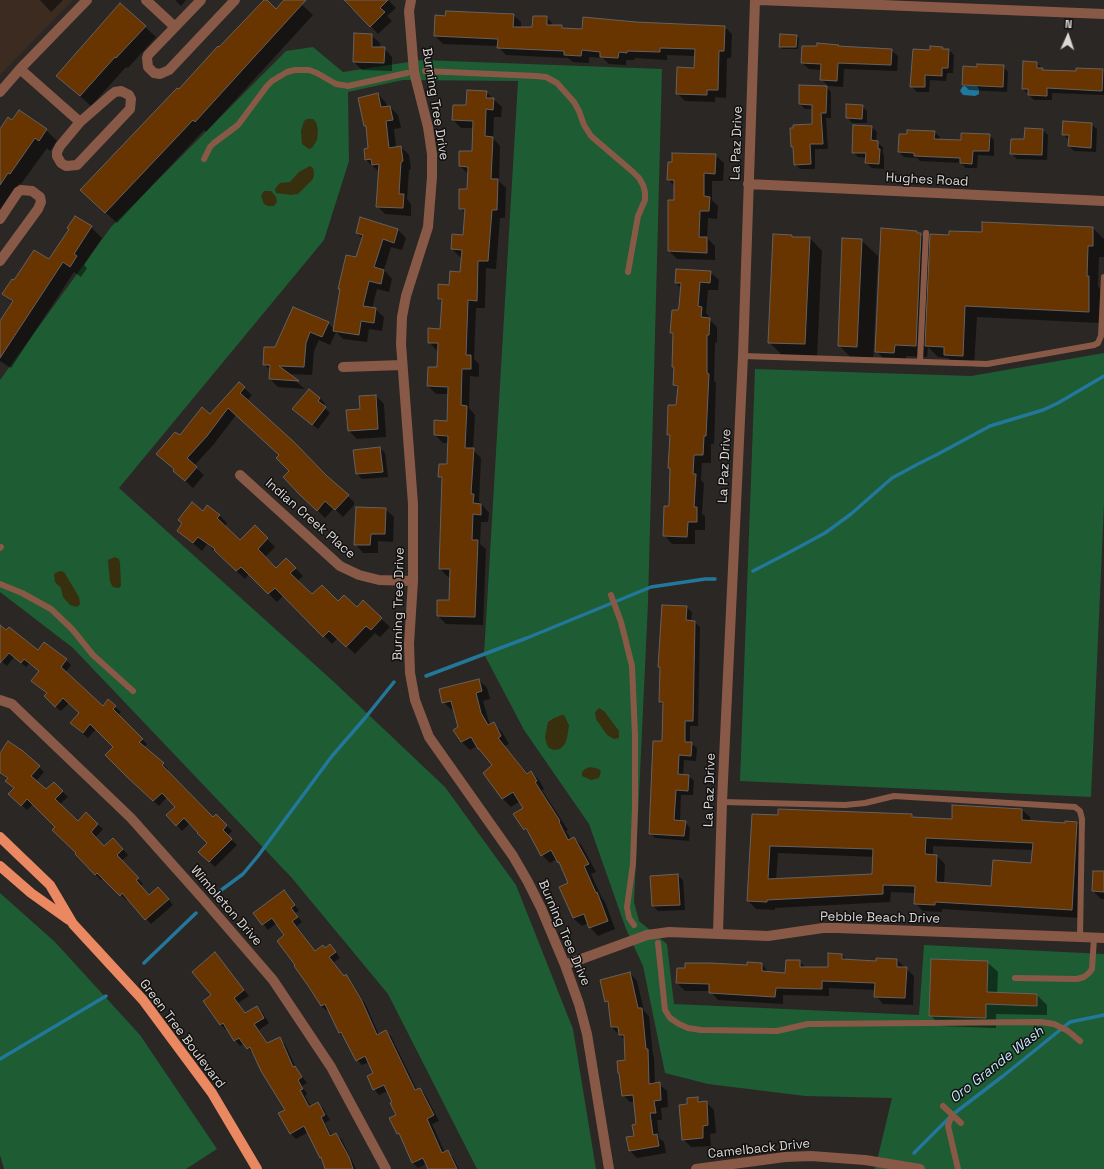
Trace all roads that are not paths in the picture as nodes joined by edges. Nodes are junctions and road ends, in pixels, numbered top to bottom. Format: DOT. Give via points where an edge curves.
graph roads {
  1 [pos="87,0"];
  2 [pos="146,0"];
  3 [pos="201,0"];
  4 [pos="235,0"];
  5 [pos="411,0"];
  6 [pos="755,0"];
  7 [pos="759,0"];
  8 [pos="924,3"];
  9 [pos="1104,14"];
  10 [pos="175,27"];
  11 [pos="20,69"];
  12 [pos="425,71"];
  13 [pos="407,73"];
  14 [pos="0,92"];
  15 [pos="80,122"];
  16 [pos="204,159"];
  17 [pos="748,184"];
  18 [pos="1104,201"];
  19 [pos="0,219"];
  20 [pos="926,233"];
  21 [pos="0,261"];
  22 [pos="628,272"];
  23 [pos="1104,277"];
  24 [pos="743,356"];
  25 [pos="920,362"];
  26 [pos="402,365"];
  27 [pos="342,368"];
  28 [pos="240,475"];
  29 [pos="413,581"];
  30 [pos="0,584"];
  31 [pos="611,595"];
  32 [pos="133,691"];
  33 [pos="0,700"];
  34 [pos="722,802"];
  35 [pos="0,837"];
  36 [pos="0,866"];
  37 [pos="73,924"];
  38 [pos="634,925"];
  39 [pos="718,934"];
  40 [pos="1080,936"];
  41 [pos="1099,938"];
  42 [pos="658,943"];
  43 [pos="565,965"];
  44 [pos="1015,978"];
  45 [pos="1080,1041"];
  46 [pos="943,1106"];
  47 [pos="952,1115"];
  48 [pos="961,1124"];
  49 [pos="258,1169"];
  50 [pos="386,1169"];
  51 [pos="608,1169"];
  52 [pos="696,1169"];
  53 [pos="920,1169"];
  54 [pos="958,1169"];
  1 -- 11 [label="street"];
  2 -- 10 [label="street"];
  3 -- 10 [label="street"];
  4 -- 10 [label="street" via="169,70 160,74 154,73 148,67 148,55"];
  5 -- 26 [label="street, Burning Tree Drive" via="409,11 414,72 432,154 432,201 428,227 402,316"];
  6 -- 17 [label="street, La Paz Drive"];
  7 -- 8 [label="street"];
  8 -- 9 [label="street"];
  11 -- 14 [label="street"];
  11 -- 15 [label="street"];
  12 -- 22 [label="lane" via="546,77 557,83 574,102 591,136 633,172 643,185 645,200 638,216"];
  13 -- 16 [label="lane" via="348,86 336,84 309,70 287,72 267,86 238,125 210,147"];
  15 -- 15 [label="street" via="57,152 59,160 66,166 80,162 130,109 131,99 125,92 115,92"];
  17 -- 18 [label="street, Hughes Road"];
  17 -- 24 [label="street, La Paz Drive"];
  19 -- 21 [label="street" via="21,190 32,191 40,197 38,208"];
  20 -- 25 [label="lane"];
  23 -- 25 [label="lane" via="1101,336 1094,345 987,364"];
  24 -- 25 [label="lane"];
  24 -- 34 [label="street, La Paz Drive"];
  26 -- 27 [label="street"];
  26 -- 29 [label="street, Burning Tree Drive" via="413,504"];
  28 -- 29 [label="street, Indian Creek Place" via="340,566 359,575 379,580"];
  29 -- 43 [label="street, Burning Tree Drive" via="410,673 421,718 429,737 513,856 541,908"];
  30 -- 32 [label="lane" via="51,610 72,629 93,655"];
  31 -- 38 [label="lane" via="632,666 635,807 628,907 629,918"];
  33 -- 50 [label="street, Wimbleton Drive" via="12,704 130,818 273,980 331,1067"];
  34 -- 39 [label="street, La Paz Drive"];
  34 -- 40 [label="lane" via="844,804 894,796 1075,807 1080,811 1082,819"];
  35 -- 37 [label="main road, Green Tree Boulevard" via="50,885"];
  36 -- 37 [label="main road, Green Tree Boulevard"];
  37 -- 49 [label="main road, Green Tree Boulevard" via="143,1000 212,1093"];
  39 -- 40 [label="street, Pebble Beach Drive" via="768,936 837,928"];
  39 -- 43 [label="street, Pebble Beach Drive" via="669,932 647,935"];
  40 -- 41 [label="street, Pebble Beach Drive"];
  41 -- 44 [label="lane" via="1092,969 1084,977"];
  42 -- 45 [label="lane" via="665,1010 670,1018 688,1028 777,1031 808,1024 1041,1022 1068,1030"];
  43 -- 51 [label="street, Burning Tree Drive" via="587,1034"];
  46 -- 47 [label="lane"];
  47 -- 48 [label="lane"];
  47 -- 54 [label="lane" via="948,1126"];
  52 -- 53 [label="street, Camelback Drive" via="811,1156 865,1160"];
}
